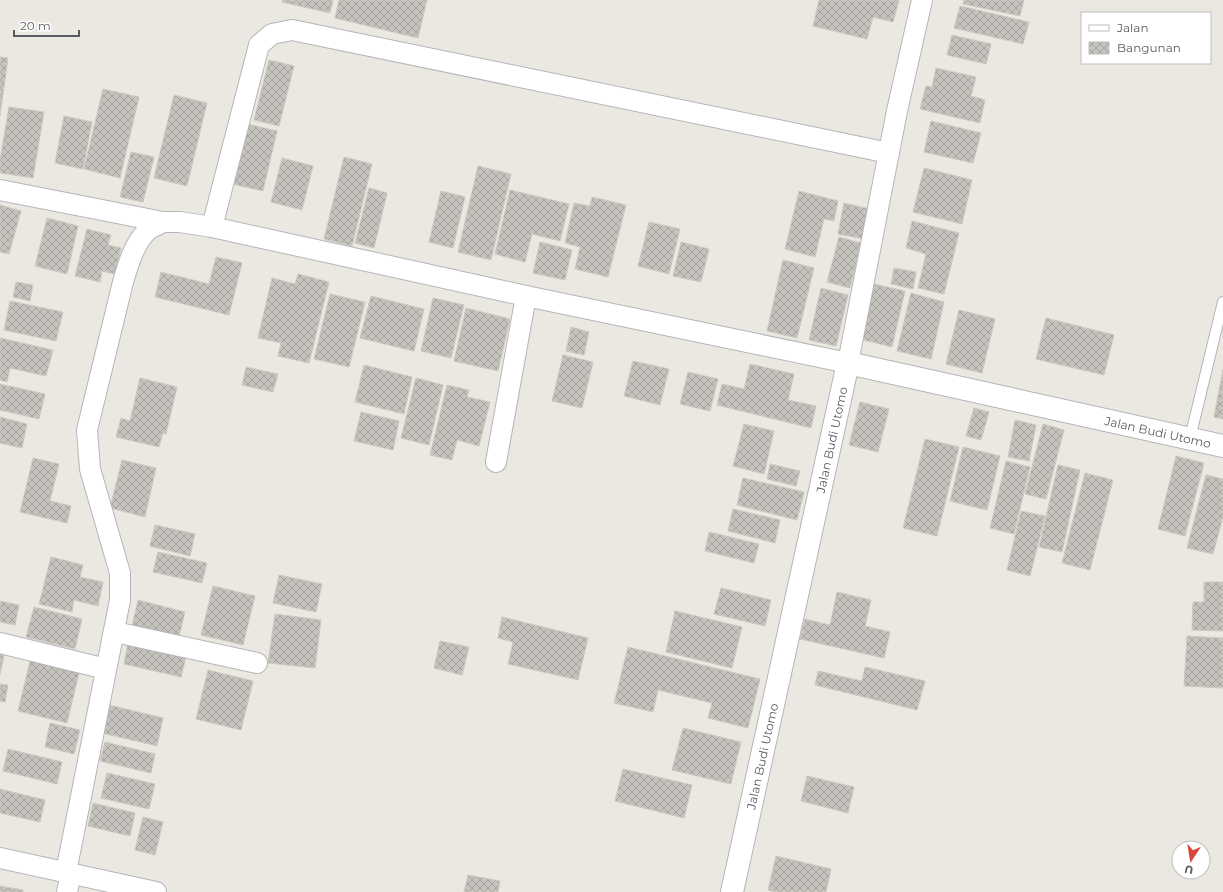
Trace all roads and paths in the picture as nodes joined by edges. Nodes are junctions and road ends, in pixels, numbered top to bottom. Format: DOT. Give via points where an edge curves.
graph roads {
  1 [pos="922,0"];
  2 [pos="889,153"];
  3 [pos="0,190"];
  4 [pos="163,222"];
  5 [pos="212,227"];
  6 [pos="526,296"];
  7 [pos="1223,302"];
  8 [pos="848,363"];
  9 [pos="1190,438"];
  10 [pos="1223,446"];
  11 [pos="496,462"];
  12 [pos="115,632"];
  13 [pos="0,643"];
  14 [pos="257,663"];
  15 [pos="106,669"];
  16 [pos="0,858"];
  17 [pos="68,879"];
  18 [pos="156,892"];
  19 [pos="732,892"];
  1 -- 2 [label="street"];
  2 -- 5 [label="street" via="292,30 272,34 260,44"];
  2 -- 8 [label="street"];
  3 -- 4 [label="street"];
  4 -- 5 [label="street"];
  4 -- 12 [label="street" via="149,230 130,260 87,430 90,470 120,573 120,600"];
  5 -- 6 [label="street"];
  6 -- 8 [label="street"];
  6 -- 11 [label="street"];
  7 -- 9 [label="lane"];
  8 -- 9 [label="street, Jalan Budi Utomo"];
  8 -- 19 [label="street, Jalan Budi Utomo"];
  9 -- 10 [label="street, Jalan Budi Utomo"];
  12 -- 14 [label="street"];
  12 -- 15 [label="street"];
  13 -- 15 [label="street"];
  15 -- 17 [label="street"];
  16 -- 17 [label="street"];
  17 -- 18 [label="street"];
}
